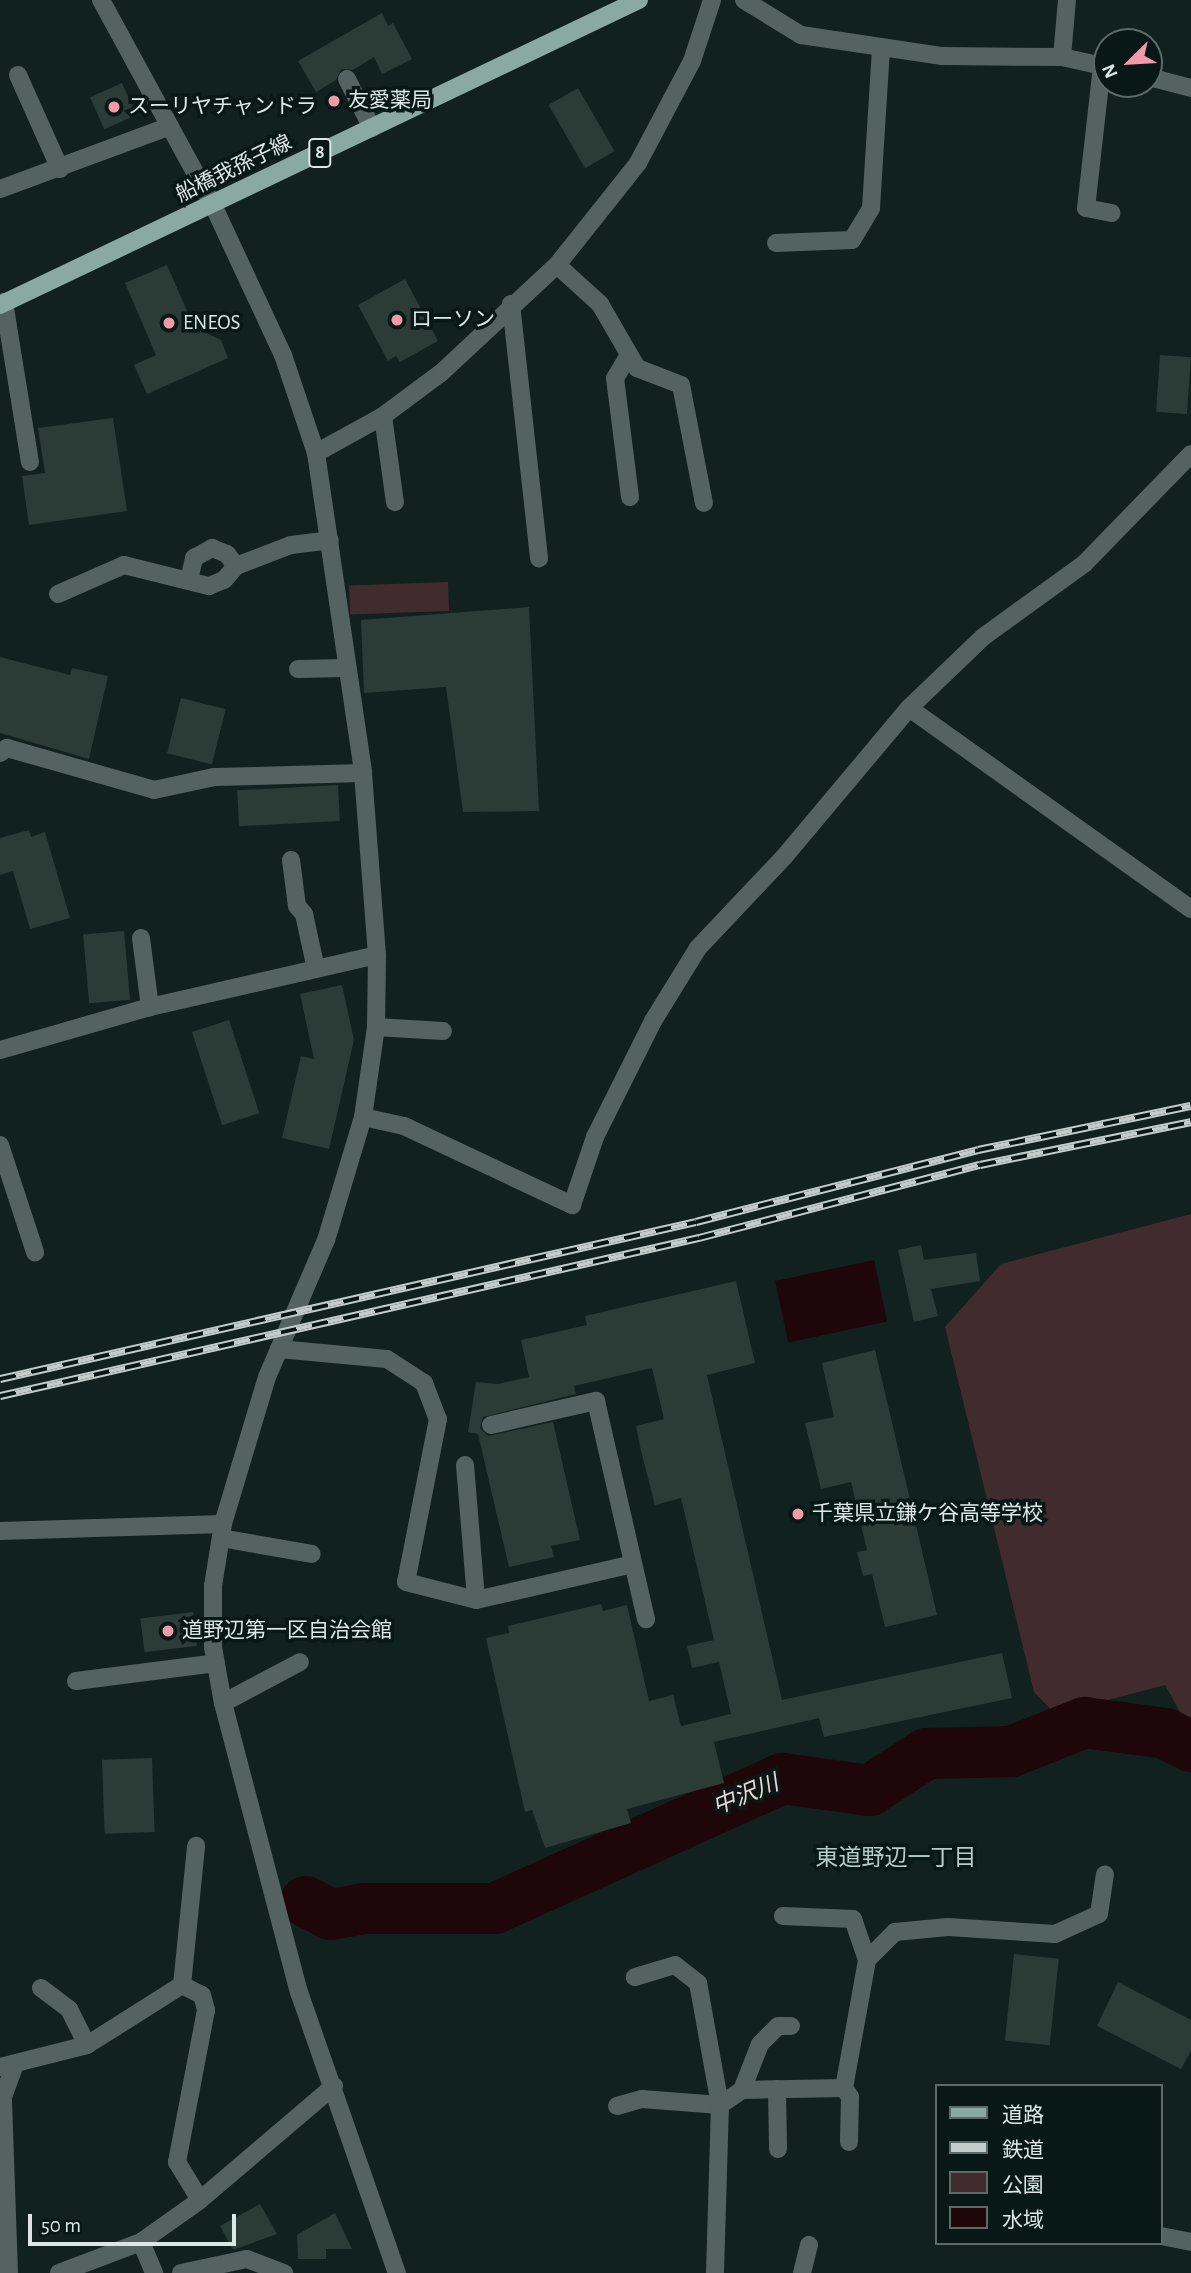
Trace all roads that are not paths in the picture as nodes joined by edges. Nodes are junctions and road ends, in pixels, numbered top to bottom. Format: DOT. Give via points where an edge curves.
graph roads {
  1 [pos="101,0"];
  2 [pos="639,0"];
  3 [pos="712,0"];
  4 [pos="744,0"];
  5 [pos="1067,0"];
  6 [pos="881,49"];
  7 [pos="1062,57"];
  8 [pos="1093,63"];
  9 [pos="18,75"];
  10 [pos="346,79"];
  11 [pos="1163,81"];
  12 [pos="1191,88"];
  13 [pos="1101,98"];
  14 [pos="170,126"];
  15 [pos="372,128"];
  16 [pos="60,169"];
  17 [pos="0,189"];
  18 [pos="213,205"];
  19 [pos="1112,213"];
  20 [pos="776,243"];
  21 [pos="557,265"];
  22 [pos="2,303"];
  23 [pos="511,304"];
  24 [pos="629,355"];
  25 [pos="383,416"];
  26 [pos="316,453"];
  27 [pos="1191,454"];
  28 [pos="30,462"];
  29 [pos="630,497"];
  30 [pos="395,502"];
  31 [pos="704,503"];
  32 [pos="330,540"];
  33 [pos="539,558"];
  34 [pos="236,566"];
  35 [pos="189,580"];
  36 [pos="58,594"];
  37 [pos="348,668"];
  38 [pos="298,669"];
  39 [pos="909,708"];
  40 [pos="0,753"];
  41 [pos="363,773"];
  42 [pos="292,860"];
  43 [pos="1191,909"];
  44 [pos="141,938"];
  45 [pos="377,955"];
  46 [pos="316,969"];
  47 [pos="150,1007"];
  48 [pos="376,1027"];
  49 [pos="443,1031"];
  50 [pos="0,1050"];
  51 [pos="363,1117"];
  52 [pos="0,1145"];
  53 [pos="35,1252"];
  54 [pos="279,1349"];
  55 [pos="491,1426"];
  56 [pos="465,1465"];
  57 [pos="0,1531"];
  58 [pos="222,1531"];
  59 [pos="312,1555"];
  60 [pos="634,1564"];
  61 [pos="476,1600"];
  62 [pos="646,1619"];
  63 [pos="300,1662"];
  64 [pos="216,1664"];
  65 [pos="76,1681"];
  66 [pos="223,1703"];
  67 [pos="196,1846"];
  68 [pos="1105,1874"];
  69 [pos="783,1916"];
  70 [pos="867,1960"];
  71 [pos="635,1977"];
  72 [pos="182,1985"];
  73 [pos="40,1988"];
  74 [pos="791,2026"];
  75 [pos="87,2045"];
  76 [pos="7,2067"];
  77 [pos="334,2086"];
  78 [pos="844,2088"];
  79 [pos="777,2089"];
  80 [pos="742,2090"];
  81 [pos="720,2105"];
  82 [pos="617,2106"];
  83 [pos="849,2142"];
  84 [pos="778,2149"];
  85 [pos="200,2200"];
  86 [pos="1163,2236"];
  87 [pos="141,2242"];
  88 [pos="1191,2242"];
  89 [pos="808,2245"];
  90 [pos="394,2272"];
  91 [pos="9,2273"];
  92 [pos="59,2273"];
  93 [pos="154,2273"];
  94 [pos="181,2273"];
  95 [pos="284,2273"];
  96 [pos="715,2273"];
  97 [pos="802,2273"];
  1 -- 14 [label="street"];
  2 -- 15 [label="main road, 船橋我孫子線 / 8"];
  3 -- 21 [label="street" via="692,61 638,163"];
  4 -- 6 [label="street" via="801,35"];
  5 -- 7 [label="street"];
  6 -- 7 [label="street" via="942,56"];
  6 -- 20 [label="street" via="871,208 852,240"];
  7 -- 8 [label="street"];
  9 -- 16 [label="street"];
  10 -- 15 [label="street"];
  11 -- 12 [label="street"];
  13 -- 19 [label="street" via="1086,208"];
  14 -- 16 [label="street"];
  14 -- 18 [label="street"];
  15 -- 18 [label="main road, 船橋我孫子線 / 8"];
  16 -- 17 [label="street"];
  18 -- 22 [label="main road, 船橋我孫子線 / 8"];
  18 -- 26 [label="street" via="283,355"];
  21 -- 23 [label="street"];
  21 -- 24 [label="street" via="600,304"];
  22 -- 28 [label="street"];
  23 -- 25 [label="street" via="441,373"];
  23 -- 33 [label="street"];
  24 -- 29 [label="street" via="615,379"];
  24 -- 31 [label="street" via="638,369 681,386"];
  25 -- 26 [label="street"];
  25 -- 30 [label="street"];
  26 -- 32 [label="street"];
  27 -- 39 [label="street" via="1084,564 983,637"];
  32 -- 34 [label="street" via="291,545"];
  32 -- 37 [label="street"];
  34 -- 35 [label="street" via="224,580 209,586"];
  34 -- 35 [label="street" via="227,554 212,548 194,558"];
  35 -- 36 [label="street" via="124,565"];
  37 -- 38 [label="street"];
  37 -- 41 [label="street"];
  39 -- 43 [label="street"];
  39 -- 51 [label="street" via="784,857 698,948 653,1021 595,1137 572,1205 404,1126"];
  40 -- 41 [label="street" via="7,748 154,790 214,777"];
  41 -- 45 [label="street"];
  42 -- 46 [label="street" via="297,906 304,914"];
  44 -- 47 [label="street"];
  45 -- 46 [label="street"];
  45 -- 48 [label="street"];
  46 -- 47 [label="street"];
  47 -- 50 [label="street"];
  48 -- 49 [label="street"];
  48 -- 51 [label="street"];
  51 -- 54 [label="street" via="326,1240"];
  52 -- 53 [label="street"];
  54 -- 58 [label="street"];
  54 -- 61 [label="street" via="387,1359 424,1383 438,1419 406,1582"];
  55 -- 60 [label="street" via="596,1401"];
  56 -- 61 [label="street"];
  57 -- 58 [label="street"];
  58 -- 59 [label="street"];
  58 -- 64 [label="street" via="213,1586"];
  60 -- 61 [label="street"];
  60 -- 62 [label="street"];
  63 -- 66 [label="street"];
  64 -- 65 [label="street"];
  64 -- 66 [label="street"];
  66 -- 77 [label="street" via="299,1992"];
  67 -- 72 [label="street"];
  68 -- 70 [label="street" via="1099,1914 1055,1934 948,1927 895,1932"];
  69 -- 70 [label="street" via="853,1919"];
  70 -- 78 [label="street"];
  71 -- 81 [label="street" via="675,1965 698,1983"];
  72 -- 75 [label="street"];
  72 -- 85 [label="street" via="202,1995 206,2010 177,2162"];
  73 -- 75 [label="street" via="69,2010"];
  74 -- 80 [label="street" via="778,2026 760,2044"];
  75 -- 76 [label="street"];
  76 -- 91 [label="street" via="3,2096"];
  77 -- 85 [label="street"];
  77 -- 90 [label="street"];
  78 -- 79 [label="street"];
  78 -- 83 [label="street" via="850,2097"];
  79 -- 80 [label="street"];
  79 -- 84 [label="street"];
  80 -- 81 [label="street"];
  81 -- 82 [label="street" via="642,2099"];
  81 -- 96 [label="street"];
  85 -- 87 [label="street"];
  86 -- 88 [label="street"];
  87 -- 92 [label="street"];
  87 -- 93 [label="street"];
  89 -- 97 [label="street"];
  94 -- 95 [label="street" via="247,2259"];
}
